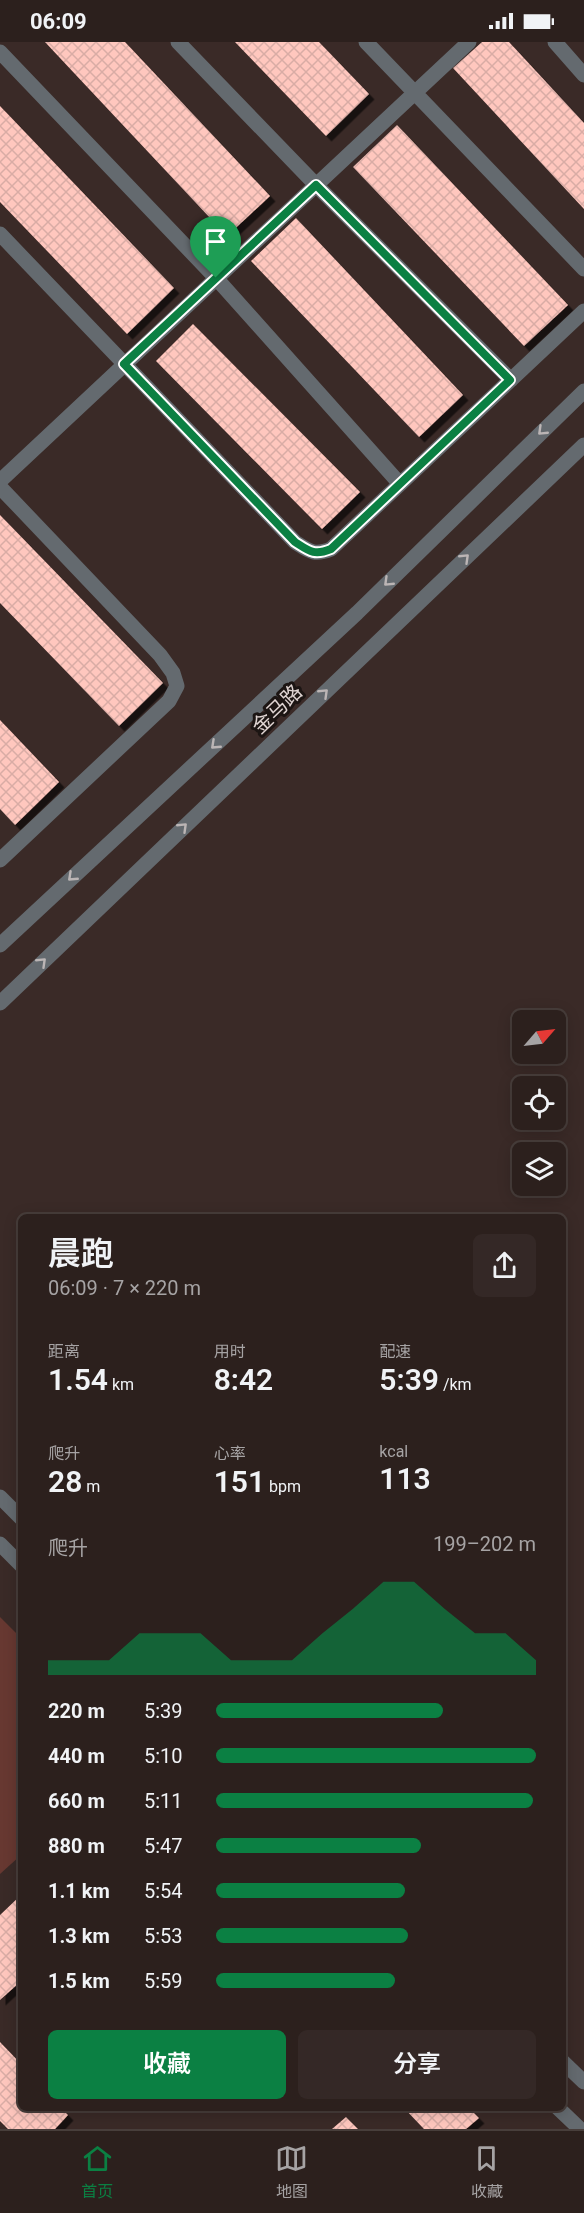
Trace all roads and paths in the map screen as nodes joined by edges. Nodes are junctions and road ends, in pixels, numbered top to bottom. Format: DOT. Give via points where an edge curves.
graph roads {
  1 [pos="178,42"];
  2 [pos="366,42"];
  3 [pos="469,42"];
  4 [pos="555,42"];
  5 [pos="0,52"];
  6 [pos="584,75"];
  7 [pos="415,93"];
  8 [pos="316,185"];
  9 [pos="0,234"];
  10 [pos="584,268"];
  11 [pos="216,278"];
  12 [pos="584,311"];
  13 [pos="124,364"];
  14 [pos="510,380"];
  15 [pos="584,391"];
  16 [pos="584,445"];
  17 [pos="0,481"];
  18 [pos="400,484"];
  19 [pos="0,487"];
  20 [pos="0,860"];
  21 [pos="0,945"];
  22 [pos="0,1002"];
  23 [pos="0,1497"];
  24 [pos="18,1515"];
  25 [pos="0,1544"];
  26 [pos="18,1562"];
  27 [pos="566,2065"];
  28 [pos="584,2082"];
  29 [pos="562,2111"];
  30 [pos="582,2128"];
  1 -- 8 [label="street"];
  2 -- 7 [label="street"];
  3 -- 7 [label="street"];
  4 -- 6 [label="street"];
  5 -- 11 [label="street"];
  7 -- 8 [label="street"];
  7 -- 10 [label="street"];
  8 -- 11 [label="street"];
  8 -- 14 [label="street"];
  9 -- 13 [label="street"];
  11 -- 13 [label="street"];
  11 -- 18 [label="street"];
  12 -- 14 [label="street"];
  13 -- 17 [label="street"];
  13 -- 18 [label="street" via="295,542 309,551 321,553 331,549"];
  14 -- 18 [label="street"];
  15 -- 21 [label="street, 金马路, one-way" via="357,613"];
  22 -- 16 [label="street, 金马路, one-way"];
  19 -- 20 [label="street" via="160,655 177,686 169,701"];
  23 -- 24 [label="street"];
  25 -- 26 [label="street"];
  27 -- 28 [label="street"];
  29 -- 30 [label="street"];
}
